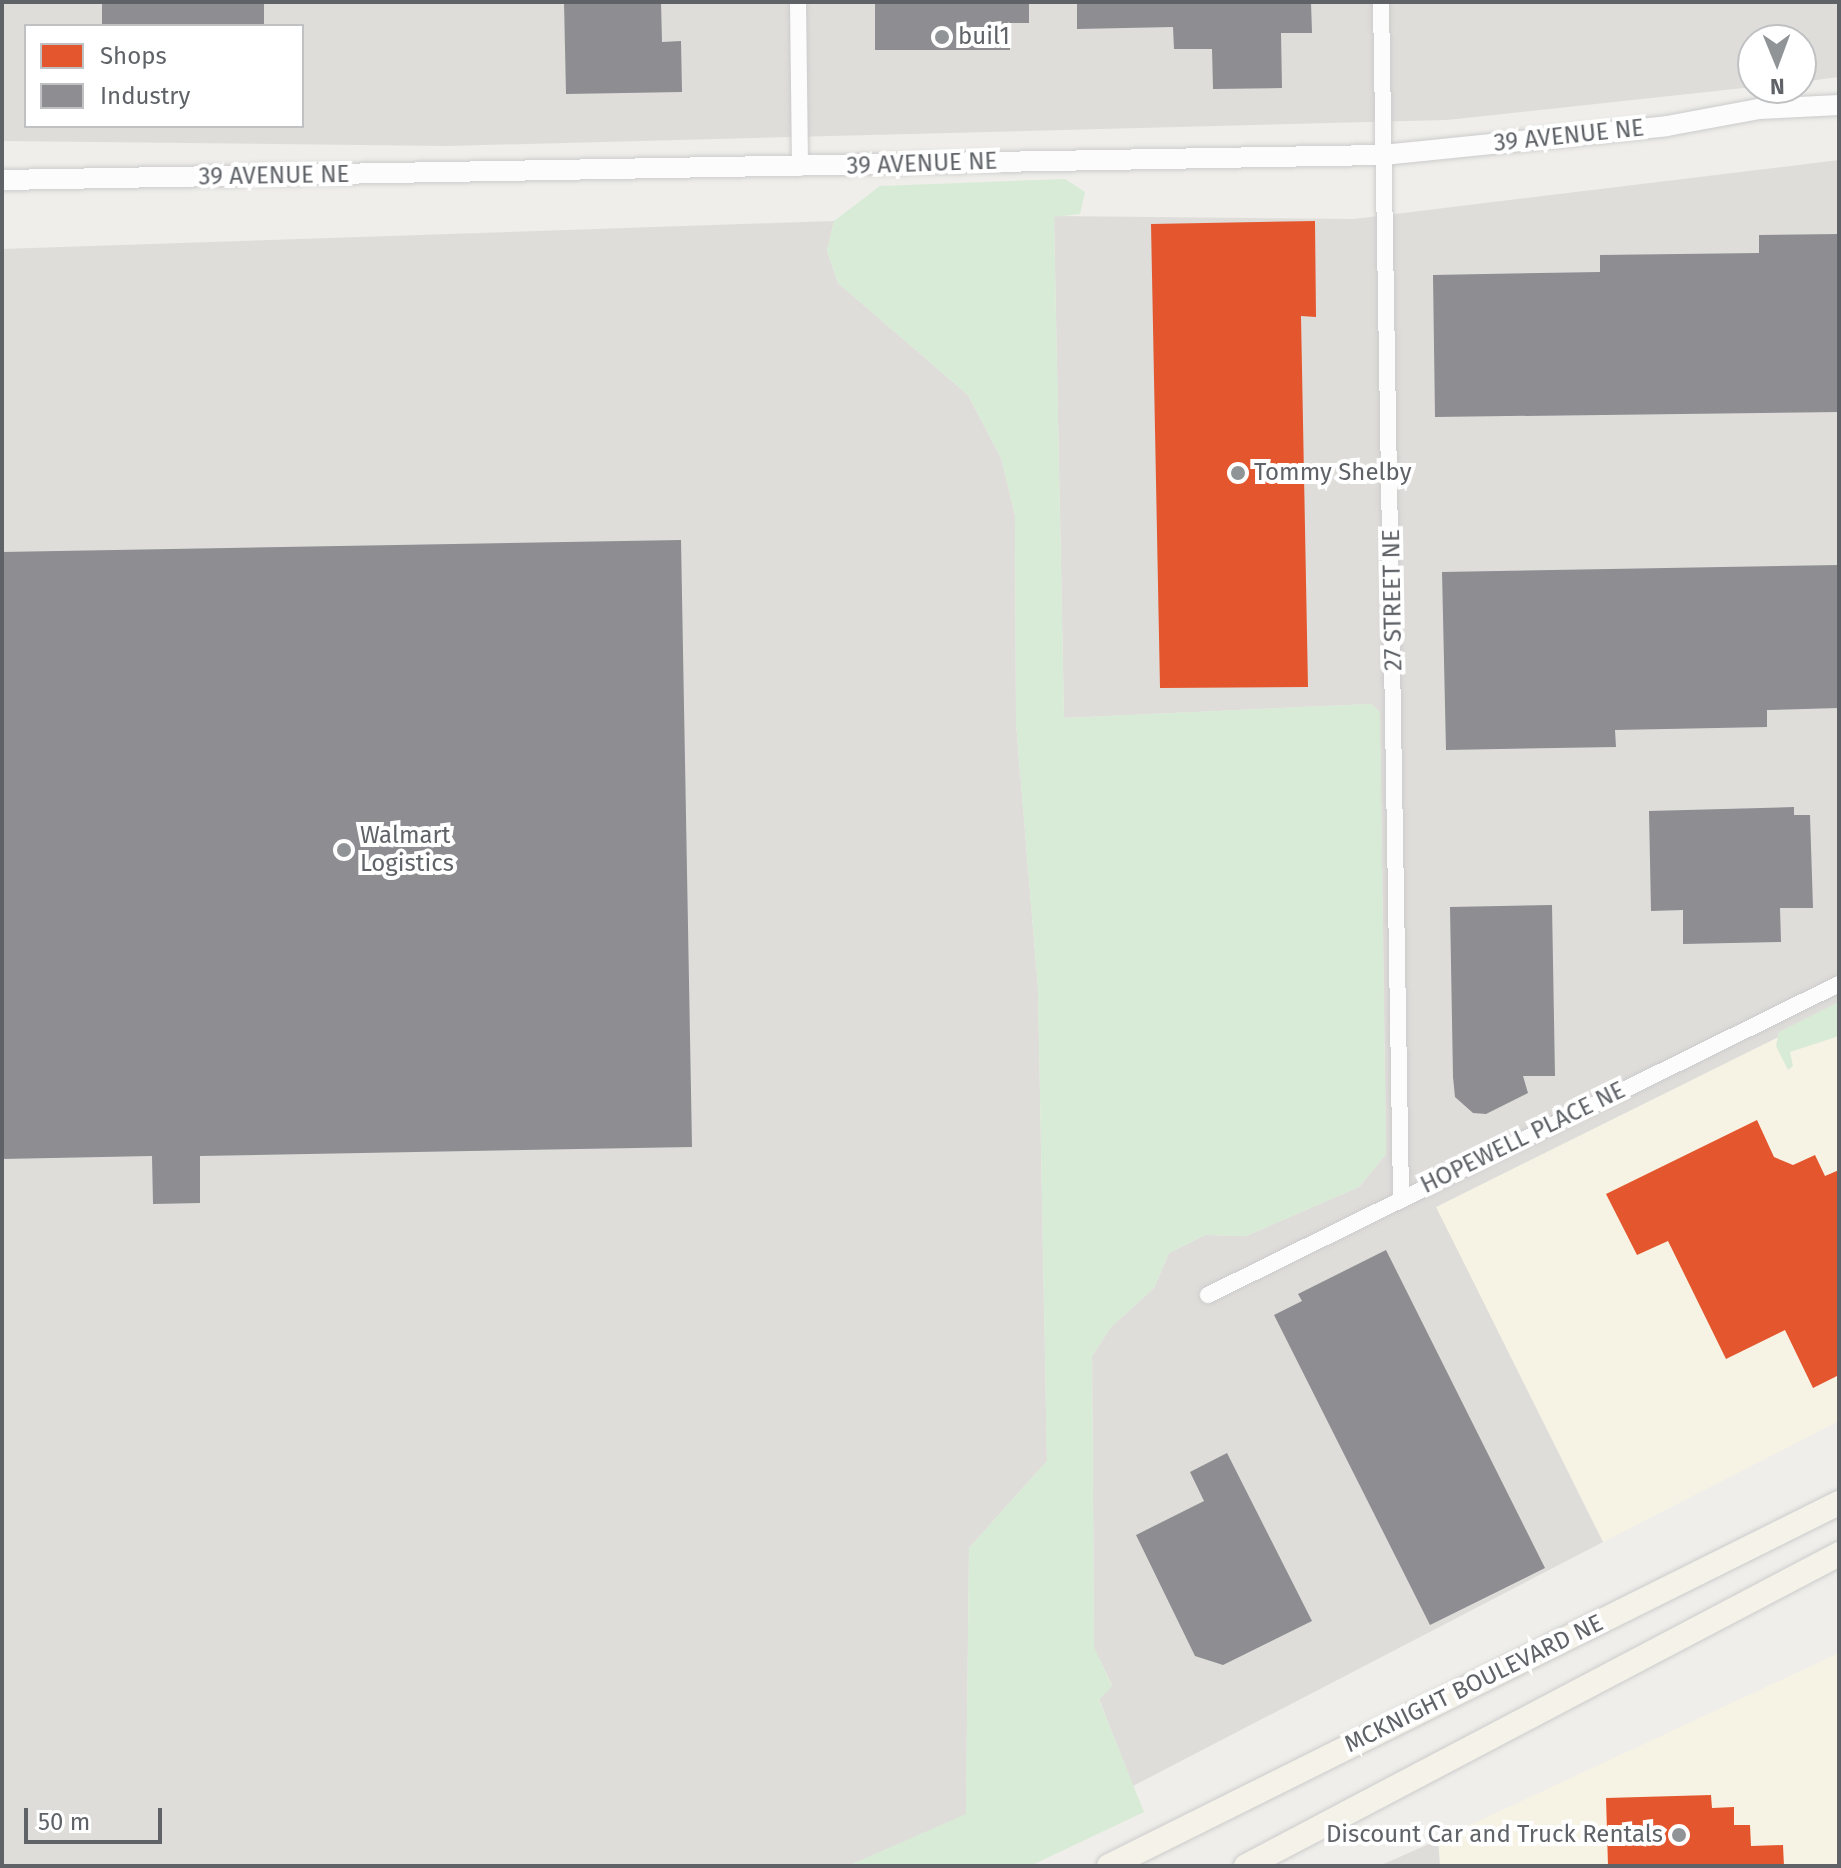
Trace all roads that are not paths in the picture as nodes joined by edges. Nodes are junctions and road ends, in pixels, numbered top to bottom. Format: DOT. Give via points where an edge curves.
graph roads {
  1 [pos="798,2"];
  2 [pos="1381,2"];
  3 [pos="1839,105"];
  4 [pos="1383,155"];
  5 [pos="800,168"];
  6 [pos="2,180"];
  7 [pos="1839,984"];
  8 [pos="1401,1198"];
  9 [pos="1208,1295"];
  10 [pos="1839,1503"];
  11 [pos="1839,1554"];
  12 [pos="1109,1866"];
  13 [pos="1246,1866"];
  1 -- 5 [label="street"];
  2 -- 4 [label="street, 27 STREET NE"];
  3 -- 4 [label="street, 39 AVENUE NE" via="1759,109 1667,126"];
  4 -- 5 [label="street, 39 AVENUE NE"];
  4 -- 8 [label="street, 27 STREET NE"];
  5 -- 6 [label="street, 39 AVENUE NE"];
  7 -- 8 [label="street, HOPEWELL PLACE NE"];
  8 -- 9 [label="street, HOPEWELL PLACE NE"];
  10 -- 12 [label="main road, MCKNIGHT BOULEVARD NE"];
  11 -- 13 [label="main road"];
}
